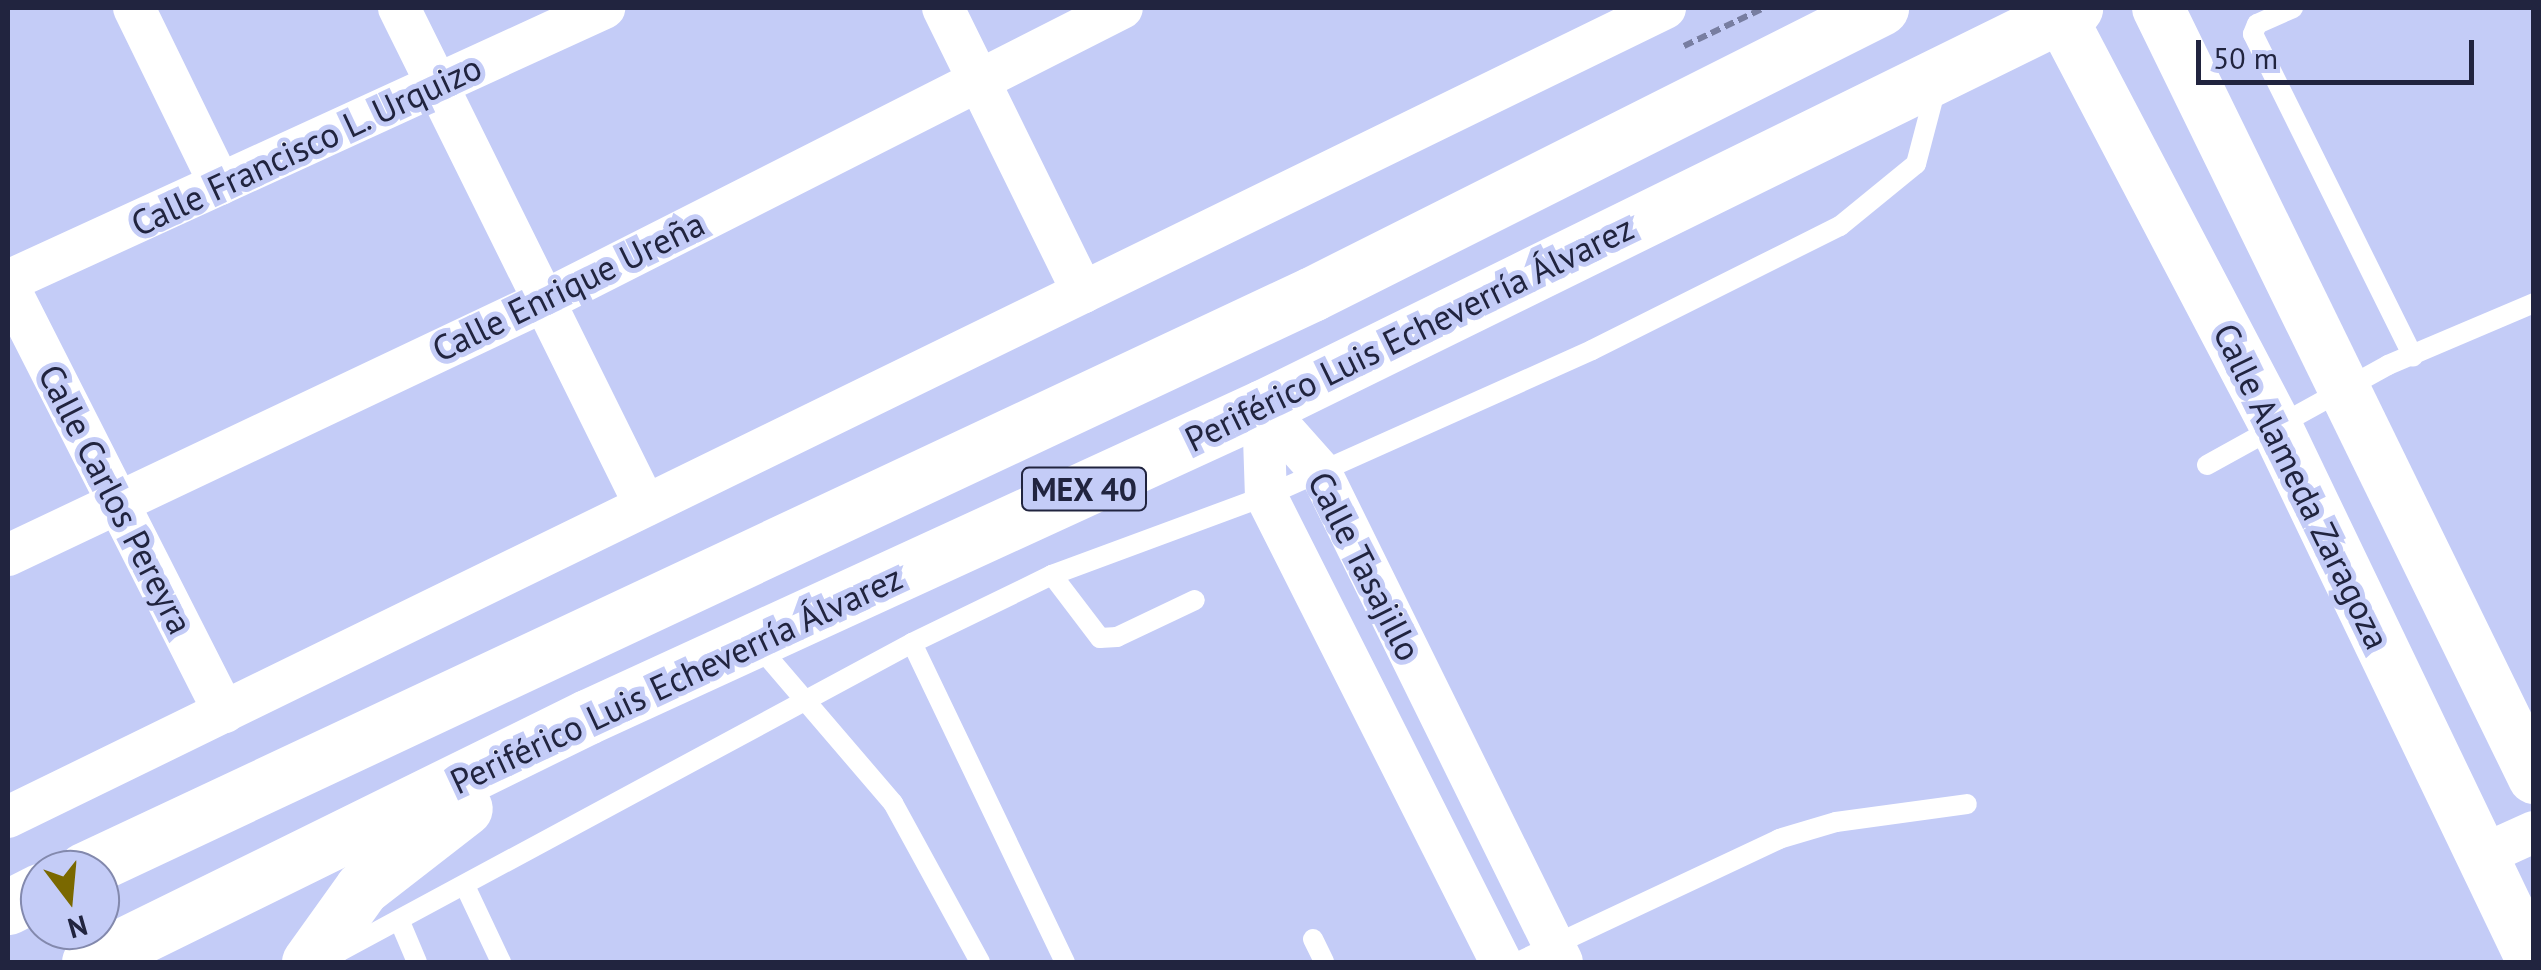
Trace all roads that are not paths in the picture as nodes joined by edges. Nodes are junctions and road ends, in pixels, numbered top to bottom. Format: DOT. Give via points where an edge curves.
graph roads {
  1 [pos="134,8"];
  2 [pos="399,8"];
  3 [pos="604,8"];
  4 [pos="943,8"];
  5 [pos="1122,8"];
  6 [pos="1665,8"];
  7 [pos="1881,8"];
  8 [pos="2158,8"];
  9 [pos="2293,8"];
  10 [pos="2068,11"];
  11 [pos="1940,72"];
  12 [pos="978,77"];
  13 [pos="436,85"];
  14 [pos="220,184"];
  15 [pos="8,284"];
  16 [pos="1083,292"];
  17 [pos="1312,294"];
  18 [pos="542,302"];
  19 [pos="2534,302"];
  20 [pos="2413,356"];
  21 [pos="1142,376"];
  22 [pos="2345,387"];
  23 [pos="1262,407"];
  24 [pos="2275,424"];
  25 [pos="2208,465"];
  26 [pos="1320,471"];
  27 [pos="1266,496"];
  28 [pos="117,502"];
  29 [pos="645,505"];
  30 [pos="8,555"];
  31 [pos="1052,575"];
  32 [pos="1196,600"];
  33 [pos="754,640"];
  34 [pos="912,643"];
  35 [pos="807,697"];
  36 [pos="224,712"];
  37 [pos="588,718"];
  38 [pos="2534,778"];
  39 [pos="1967,804"];
  40 [pos="8,817"];
  41 [pos="2534,832"];
  42 [pos="120,853"];
  43 [pos="2483,855"];
  44 [pos="466,888"];
  45 [pos="400,922"];
  46 [pos="1312,939"];
  47 [pos="1544,956"];
  48 [pos="89,962"];
  49 [pos="309,962"];
  50 [pos="318,962"];
  51 [pos="417,962"];
  52 [pos="501,962"];
  53 [pos="980,962"];
  54 [pos="1065,962"];
  55 [pos="1324,962"];
  56 [pos="1501,962"];
  57 [pos="2533,962"];
  1 -- 14 [label="street"];
  2 -- 13 [label="street"];
  3 -- 13 [label="street, Calle Francisco L. Urquizo"];
  4 -- 12 [label="street"];
  5 -- 12 [label="street, Calle Enrique Ureña"];
  6 -- 16 [label="street"];
  7 -- 17 [label="highway, MEX 40"];
  8 -- 22 [label="street"];
  9 -- 20 [label="lane" via="2257,24 2256,43"];
  10 -- 11 [label="highway, Periférico Luis Echeverría Álvarez / MEX 40"];
  10 -- 24 [label="street, Calle Alameda Zaragoza"];
  11 -- 23 [label="highway, Periférico Luis Echeverría Álvarez / MEX 40"];
  11 -- 26 [label="lane" via="1916,164 1840,226 1592,350"];
  12 -- 16 [label="street"];
  12 -- 18 [label="street, Calle Enrique Ureña"];
  13 -- 14 [label="street, Calle Francisco L. Urquizo"];
  13 -- 18 [label="street"];
  14 -- 15 [label="street, Calle Francisco L. Urquizo"];
  15 -- 28 [label="street, Calle Carlos Pereyra"];
  16 -- 29 [label="street"];
  17 -- 21 [label="highway, MEX 40"];
  17 -- 23 [label="highway"];
  18 -- 28 [label="street, Calle Enrique Ureña"];
  18 -- 29 [label="street"];
  19 -- 20 [label="lane"];
  20 -- 22 [label="lane"];
  21 -- 23 [label="highway"];
  21 -- 42 [label="highway, MEX 40" via="478,680"];
  22 -- 24 [label="lane"];
  22 -- 38 [label="street"];
  23 -- 26 [label="street, Calle Tasajillo"];
  23 -- 27 [label="street, Calle Tasajillo"];
  23 -- 33 [label="highway, Periférico Luis Echeverría Álvarez / MEX 40"];
  24 -- 25 [label="lane"];
  24 -- 43 [label="street, Calle Alameda Zaragoza"];
  26 -- 27 [label="lane"];
  26 -- 47 [label="street, Calle Tasajillo"];
  27 -- 31 [label="lane"];
  27 -- 56 [label="street, Calle Tasajillo"];
  28 -- 30 [label="street, Calle Enrique Ureña"];
  28 -- 36 [label="street, Calle Carlos Pereyra"];
  29 -- 36 [label="street"];
  31 -- 32 [label="lane" via="1100,638 1117,637"];
  31 -- 34 [label="lane"];
  33 -- 35 [label="lane"];
  33 -- 37 [label="highway, Periférico Luis Echeverría Álvarez / MEX 40"];
  34 -- 35 [label="lane"];
  34 -- 54 [label="lane"];
  35 -- 44 [label="lane"];
  35 -- 53 [label="lane" via="892,803"];
  36 -- 40 [label="street"];
  37 -- 48 [label="highway, Periférico Luis Echeverría Álvarez / MEX 40"];
  37 -- 49 [label="highway" via="542,758 399,854 362,888"];
  39 -- 47 [label="lane" via="1836,822 1779,840"];
  41 -- 43 [label="street"];
  43 -- 57 [label="street, Calle Alameda Zaragoza"];
  44 -- 45 [label="lane"];
  44 -- 52 [label="lane"];
  45 -- 50 [label="lane"];
  45 -- 51 [label="lane"];
  46 -- 55 [label="lane"];
}
